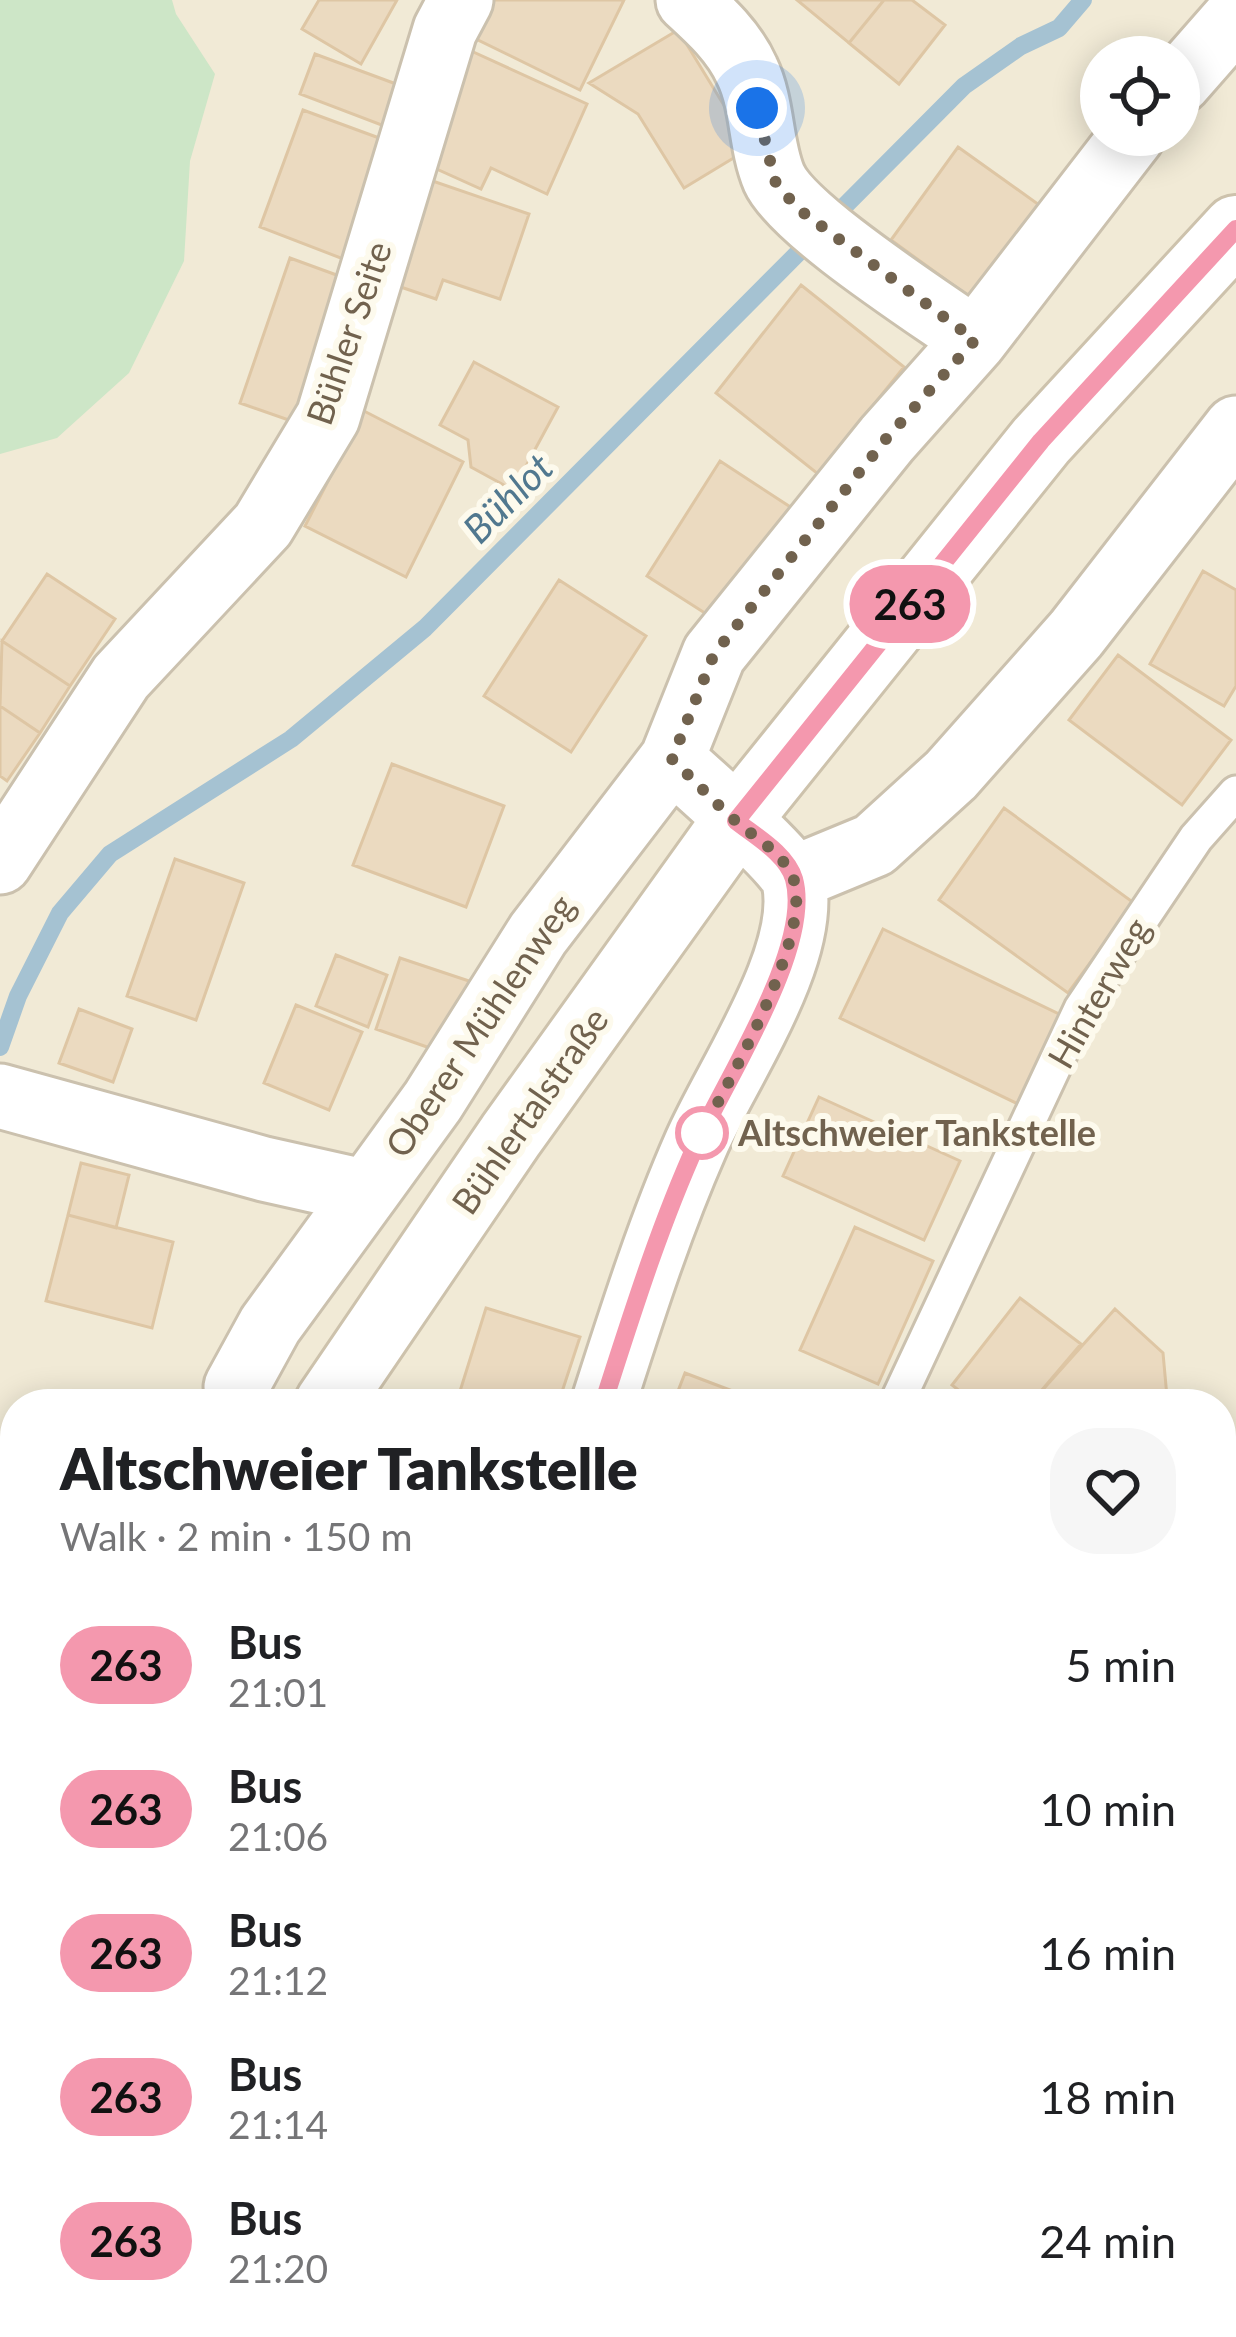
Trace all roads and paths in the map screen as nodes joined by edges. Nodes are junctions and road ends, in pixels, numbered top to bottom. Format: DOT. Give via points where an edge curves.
graph roads {
  1 [pos="461,0"];
  2 [pos="688,0"];
  3 [pos="1236,17"];
  4 [pos="1200,58"];
  5 [pos="1117,156"];
  6 [pos="1236,229"];
  7 [pos="975,340"];
  8 [pos="1236,428"];
  9 [pos="672,759"];
  10 [pos="1236,793"];
  11 [pos="736,821"];
  12 [pos="0,862"];
  13 [pos="794,878"];
  14 [pos="17,1102"];
  15 [pos="367,1192"];
  16 [pos="236,1387"];
  17 [pos="338,1389"];
  18 [pos="608,1389"];
  19 [pos="903,1389"];
  1 -- 12 [label="street, Bühler Seite" via="445,30 328,417 263,525 121,676"];
  2 -- 7 [label="street" via="748,72 775,181 797,208"];
  3 -- 4 [label="street"];
  5 -- 7 [label="street, Oberer Mühlenweg"];
  6 -- 11 [label="main road, Bühlertalstraße" via="1041,441"];
  7 -- 9 [label="street, Oberer Mühlenweg" via="714,654"];
  8 -- 13 [label="street" via="1076,634 951,775 874,845"];
  9 -- 11 [label="street"];
  9 -- 15 [label="street, Oberer Mühlenweg" via="538,934"];
  10 -- 19 [label="lane, Hinterweg" via="1196,838 1082,1009"];
  11 -- 13 [label="street"];
  11 -- 17 [label="main road, Bühlertalstraße"];
  13 -- 18 [label="street" via="794,924 781,974 695,1146"];
  14 -- 15 [label="street, Oberer Mühlenweg"];
  15 -- 16 [label="street" via="270,1324"];
}
